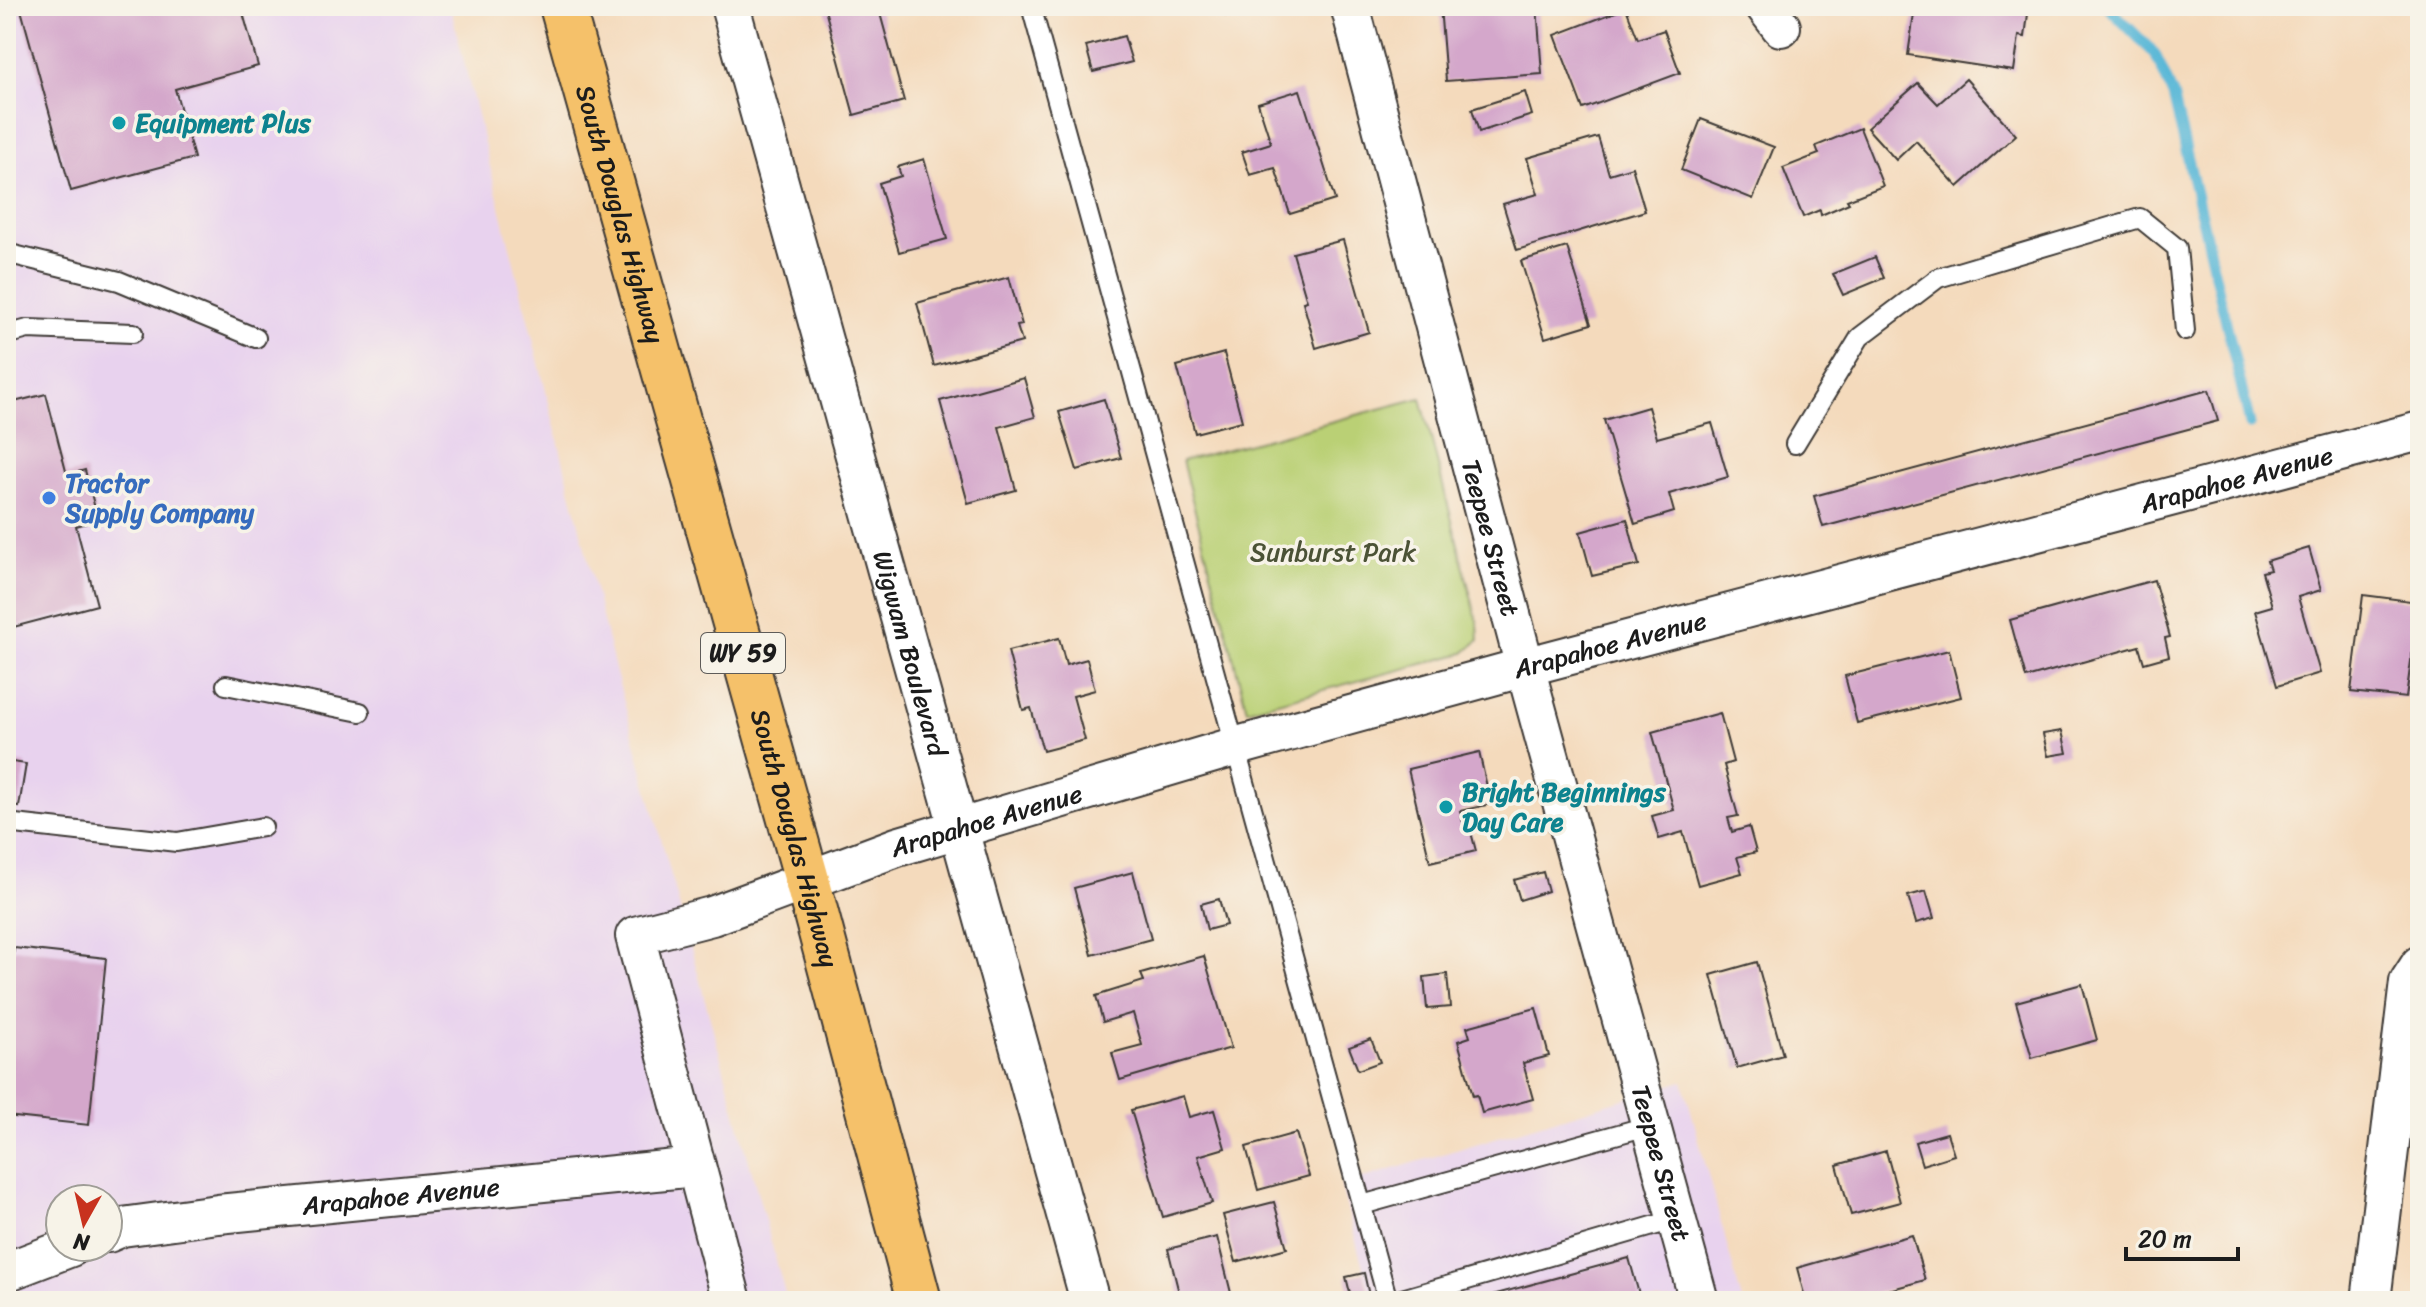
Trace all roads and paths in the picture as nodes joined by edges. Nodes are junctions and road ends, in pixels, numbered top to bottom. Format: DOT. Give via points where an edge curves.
graph roads {
  1 [pos="562,6"];
  2 [pos="730,6"];
  3 [pos="1031,6"];
  4 [pos="1350,6"];
  5 [pos="6,253"];
  6 [pos="2185,331"];
  7 [pos="133,333"];
  8 [pos="6,335"];
  9 [pos="256,338"];
  10 [pos="2420,431"];
  11 [pos="1795,444"];
  12 [pos="1525,667"];
  13 [pos="226,685"];
  14 [pos="360,712"];
  15 [pos="1234,747"];
  16 [pos="6,823"];
  17 [pos="263,827"];
  18 [pos="960,828"];
  19 [pos="807,880"];
  20 [pos="2420,965"];
  21 [pos="1651,1125"];
  22 [pos="696,1167"];
  23 [pos="1362,1205"];
  24 [pos="1677,1219"];
  25 [pos="124,1227"];
  26 [pos="44,1257"];
  27 [pos="6,1272"];
  28 [pos="732,1301"];
  29 [pos="919,1301"];
  30 [pos="1090,1301"];
  31 [pos="1388,1301"];
  32 [pos="1395,1301"];
  33 [pos="1699,1301"];
  34 [pos="2371,1301"];
  1 -- 19 [label="highway, South Douglas Highway / WY 59"];
  2 -- 18 [label="street, Wigwam Boulevard"];
  3 -- 15 [label="lane"];
  4 -- 12 [label="street, Teepee Street"];
  5 -- 9 [label="lane" via="119,281"];
  6 -- 11 [label="lane" via="2177,248 2140,218 1938,278 1860,337"];
  7 -- 8 [label="lane" via="28,329"];
  10 -- 12 [label="street, Arapahoe Avenue"];
  12 -- 15 [label="street, Arapahoe Avenue"];
  12 -- 21 [label="street, Teepee Street"];
  13 -- 14 [label="lane"];
  15 -- 18 [label="street, Arapahoe Avenue"];
  15 -- 23 [label="lane"];
  16 -- 17 [label="lane" via="177,842"];
  18 -- 19 [label="street, Arapahoe Avenue"];
  18 -- 30 [label="street, Wigwam Boulevard"];
  19 -- 22 [label="street, Arapahoe Avenue" via="712,916 635,936"];
  19 -- 29 [label="highway, South Douglas Highway / WY 59"];
  20 -- 34 [label="street" via="2409,982"];
  21 -- 23 [label="lane"];
  21 -- 24 [label="street, Teepee Street"];
  22 -- 25 [label="street, Arapahoe Avenue"];
  22 -- 28 [label="street"];
  23 -- 31 [label="lane"];
  24 -- 32 [label="lane"];
  24 -- 33 [label="street, Teepee Street"];
  26 -- 27 [label="street"];
}
